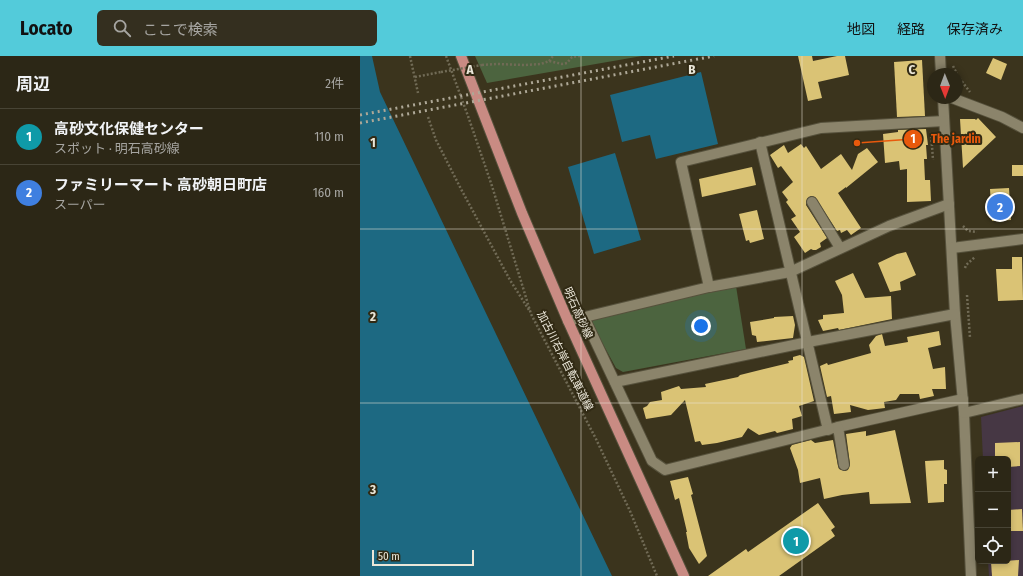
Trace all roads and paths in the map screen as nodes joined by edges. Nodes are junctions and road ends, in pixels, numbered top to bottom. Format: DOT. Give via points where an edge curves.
graph roads {
  1 [pos="410,56"];
  2 [pos="446,56"];
  3 [pos="461,56"];
  4 [pos="553,56"];
  5 [pos="581,56"];
  6 [pos="940,56"];
  7 [pos="571,57"];
  8 [pos="549,62"];
  9 [pos="941,68"];
  10 [pos="415,76"];
  11 [pos="418,93"];
  12 [pos="963,102"];
  13 [pos="943,104"];
  14 [pos="428,118"];
  15 [pos="944,121"];
  16 [pos="1023,128"];
  17 [pos="760,142"];
  18 [pos="812,202"];
  19 [pos="949,204"];
  20 [pos="961,222"];
  21 [pos="984,231"];
  22 [pos="1023,239"];
  23 [pos="840,248"];
  24 [pos="952,248"];
  25 [pos="981,257"];
  26 [pos="965,269"];
  27 [pos="790,272"];
  28 [pos="710,286"];
  29 [pos="967,292"];
  30 [pos="531,314"];
  31 [pos="955,314"];
  32 [pos="584,317"];
  33 [pos="568,321"];
  34 [pos="970,340"];
  35 [pos="808,342"];
  36 [pos="615,382"];
  37 [pos="962,399"];
  38 [pos="1023,399"];
  39 [pos="964,413"];
  40 [pos="833,429"];
  41 [pos="844,465"];
  42 [pos="657,576"];
  43 [pos="684,576"];
  44 [pos="971,576"];
  1 -- 10 [label="path"];
  2 -- 30 [label="path, 加古川右岸自転車道線" via="492,186"];
  3 -- 33 [label="main road, 明石高砂線" via="522,213"];
  4 -- 8 [label="path"];
  5 -- 7 [label="path"];
  6 -- 9 [label="street"];
  7 -- 8 [label="path" via="562,64"];
  8 -- 10 [label="path, bridge" via="482,65"];
  10 -- 11 [label="path"];
  12 -- 16 [label="street"];
  13 -- 15 [label="street"];
  14 -- 30 [label="path" via="436,140 461,189"];
  15 -- 17 [label="street" via="821,128"];
  15 -- 19 [label="street"];
  17 -- 27 [label="street"];
  17 -- 28 [label="street" via="681,162"];
  18 -- 23 [label="street"];
  19 -- 23 [label="street" via="889,226"];
  19 -- 24 [label="street"];
  20 -- 21 [label="path" via="968,231"];
  22 -- 24 [label="street"];
  23 -- 27 [label="street"];
  24 -- 31 [label="street"];
  25 -- 26 [label="path" via="974,257"];
  27 -- 28 [label="street"];
  27 -- 35 [label="street"];
  28 -- 32 [label="street"];
  29 -- 34 [label="path"];
  30 -- 42 [label="path, 加古川右岸自転車道線" via="596,439"];
  31 -- 35 [label="street"];
  31 -- 37 [label="street"];
  32 -- 33 [label="street"];
  32 -- 36 [label="street"];
  33 -- 43 [label="main road, 明石高砂線"];
  35 -- 36 [label="street"];
  35 -- 40 [label="street"];
  36 -- 40 [label="street" via="652,461 665,470"];
  37 -- 39 [label="street"];
  37 -- 40 [label="street"];
  38 -- 39 [label="street"];
  39 -- 44 [label="street"];
  40 -- 41 [label="street"];
}
